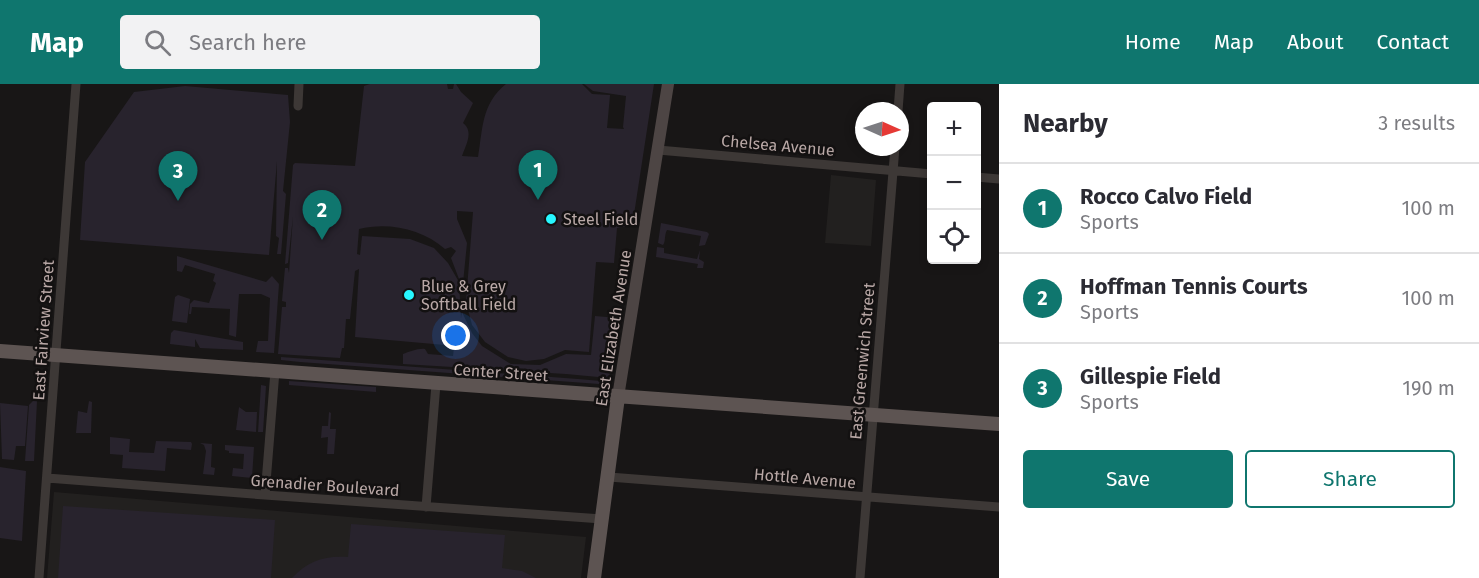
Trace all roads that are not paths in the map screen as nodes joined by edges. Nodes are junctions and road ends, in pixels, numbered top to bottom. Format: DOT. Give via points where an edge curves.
graph roads {
  1 [pos="76,84"];
  2 [pos="299,84"];
  3 [pos="668,84"];
  4 [pos="900,84"];
  5 [pos="899,102"];
  6 [pos="298,106"];
  7 [pos="658,150"];
  8 [pos="894,156"];
  9 [pos="893,171"];
  10 [pos="927,174"];
  11 [pos="981,177"];
  12 [pos="999,179"];
  13 [pos="0,351"];
  14 [pos="55,355"];
  15 [pos="275,371"];
  16 [pos="436,384"];
  17 [pos="618,397"];
  18 [pos="872,415"];
  19 [pos="999,424"];
  20 [pos="46,477"];
  21 [pos="609,477"];
  22 [pos="265,495"];
  23 [pos="866,498"];
  24 [pos="426,507"];
  25 [pos="999,507"];
  26 [pos="602,519"];
  27 [pos="39,578"];
  28 [pos="594,578"];
  29 [pos="860,578"];
  1 -- 14 [label="street, East Fairview Street"];
  2 -- 6 [label="street"];
  3 -- 7 [label="main road, East Elizabeth Avenue"];
  4 -- 5 [label="street"];
  7 -- 9 [label="street, Chelsea Avenue"];
  7 -- 17 [label="main road, East Elizabeth Avenue"];
  8 -- 9 [label="street, East Greenwich Street"];
  9 -- 10 [label="street, Chelsea Avenue"];
  9 -- 18 [label="street, East Greenwich Street"];
  11 -- 12 [label="street"];
  13 -- 14 [label="main road, Center Street"];
  14 -- 15 [label="main road, Center Street"];
  14 -- 20 [label="street, East Fairview Street"];
  15 -- 16 [label="main road, Center Street"];
  15 -- 22 [label="street"];
  16 -- 17 [label="main road, Center Street"];
  16 -- 24 [label="street"];
  17 -- 18 [label="main road, Center Street"];
  17 -- 21 [label="main road, East Elizabeth Avenue"];
  18 -- 19 [label="main road, Center Street"];
  18 -- 23 [label="street, East Greenwich Street"];
  20 -- 22 [label="street, Grenadier Boulevard"];
  20 -- 27 [label="street, East Fairview Street"];
  21 -- 23 [label="street, Hottle Avenue"];
  21 -- 26 [label="main road, East Elizabeth Avenue"];
  22 -- 24 [label="street, Grenadier Boulevard"];
  23 -- 25 [label="street, Hottle Avenue"];
  23 -- 29 [label="street, East Greenwich Street"];
  24 -- 26 [label="street, Grenadier Boulevard"];
  26 -- 28 [label="main road, East Elizabeth Avenue"];
}
